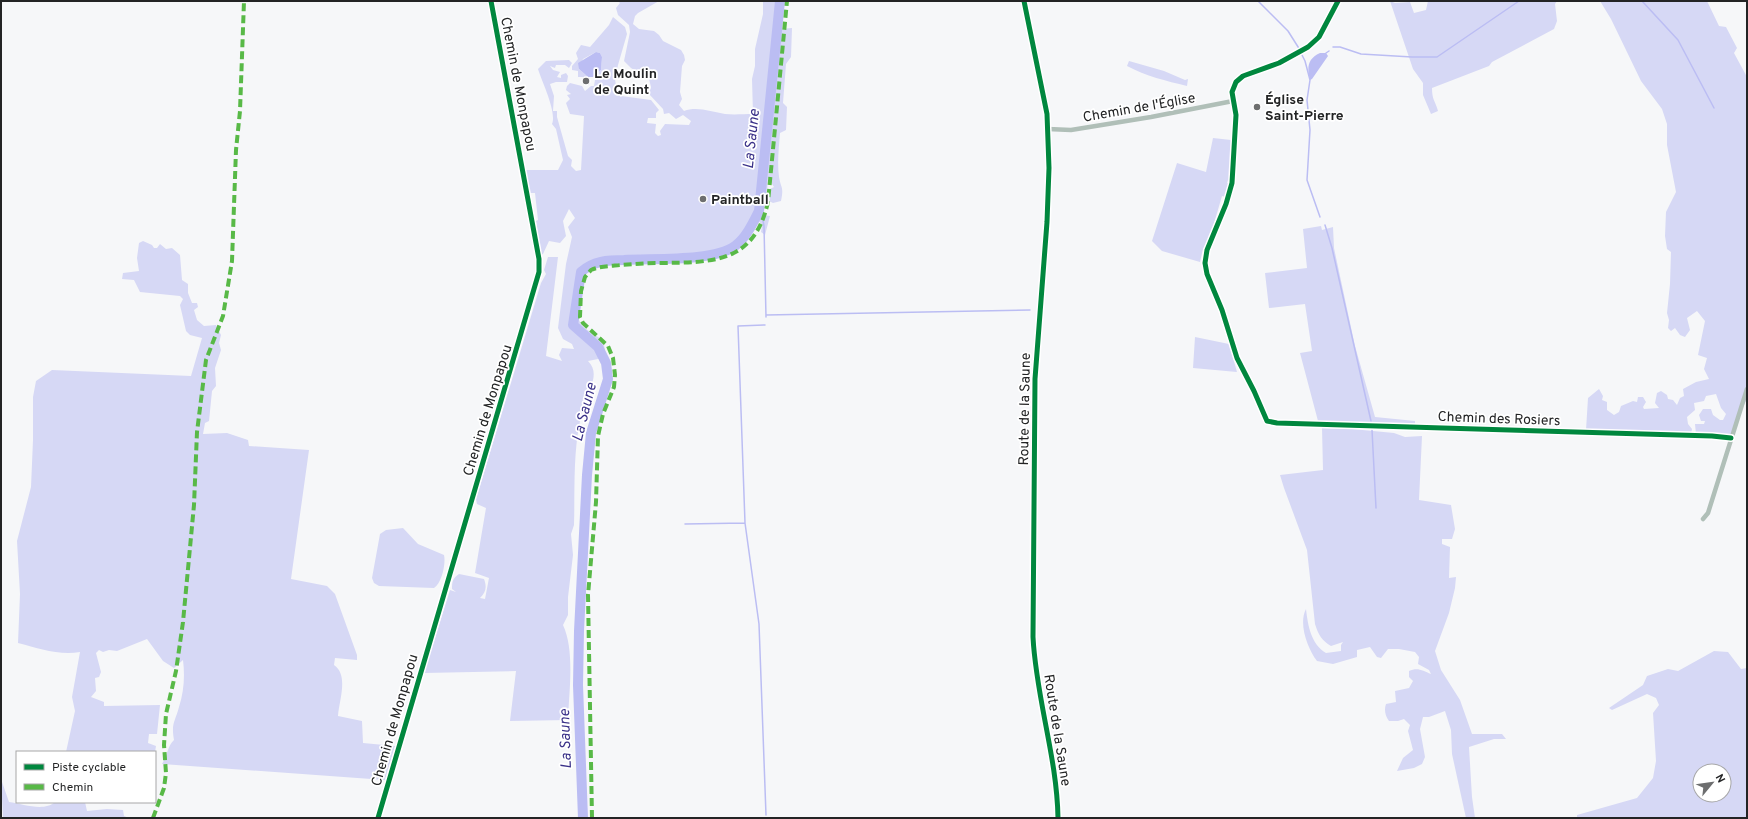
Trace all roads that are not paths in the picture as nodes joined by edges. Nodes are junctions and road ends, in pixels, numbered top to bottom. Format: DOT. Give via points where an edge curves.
graph roads {
  1 [pos="490,1"];
  2 [pos="1024,1"];
  3 [pos="1338,1"];
  4 [pos="1233,101"];
  5 [pos="1048,129"];
  6 [pos="1747,389"];
  7 [pos="1731,438"];
  8 [pos="1703,519"];
  9 [pos="378,818"];
  10 [pos="1058,818"];
  1 -- 9 [label="street, Chemin de Monpapou" via="525,180 539,272"];
  2 -- 5 [label="street, Route de la Saune" via="1043,90"];
  3 -- 4 [label="street" via="1319,37 1308,47 1276,65 1239,79 1233,88"];
  4 -- 5 [label="street, Chemin de l'Église" via="1071,130"];
  4 -- 7 [label="street, Chemin des Rosiers" via="1236,115 1232,183 1207,250 1205,263 1237,358 1267,421"];
  5 -- 10 [label="street, Route de la Saune" via="1049,204 1035,379 1033,636"];
  6 -- 7 [label="street"];
  7 -- 8 [label="street" via="1708,513"];
}
